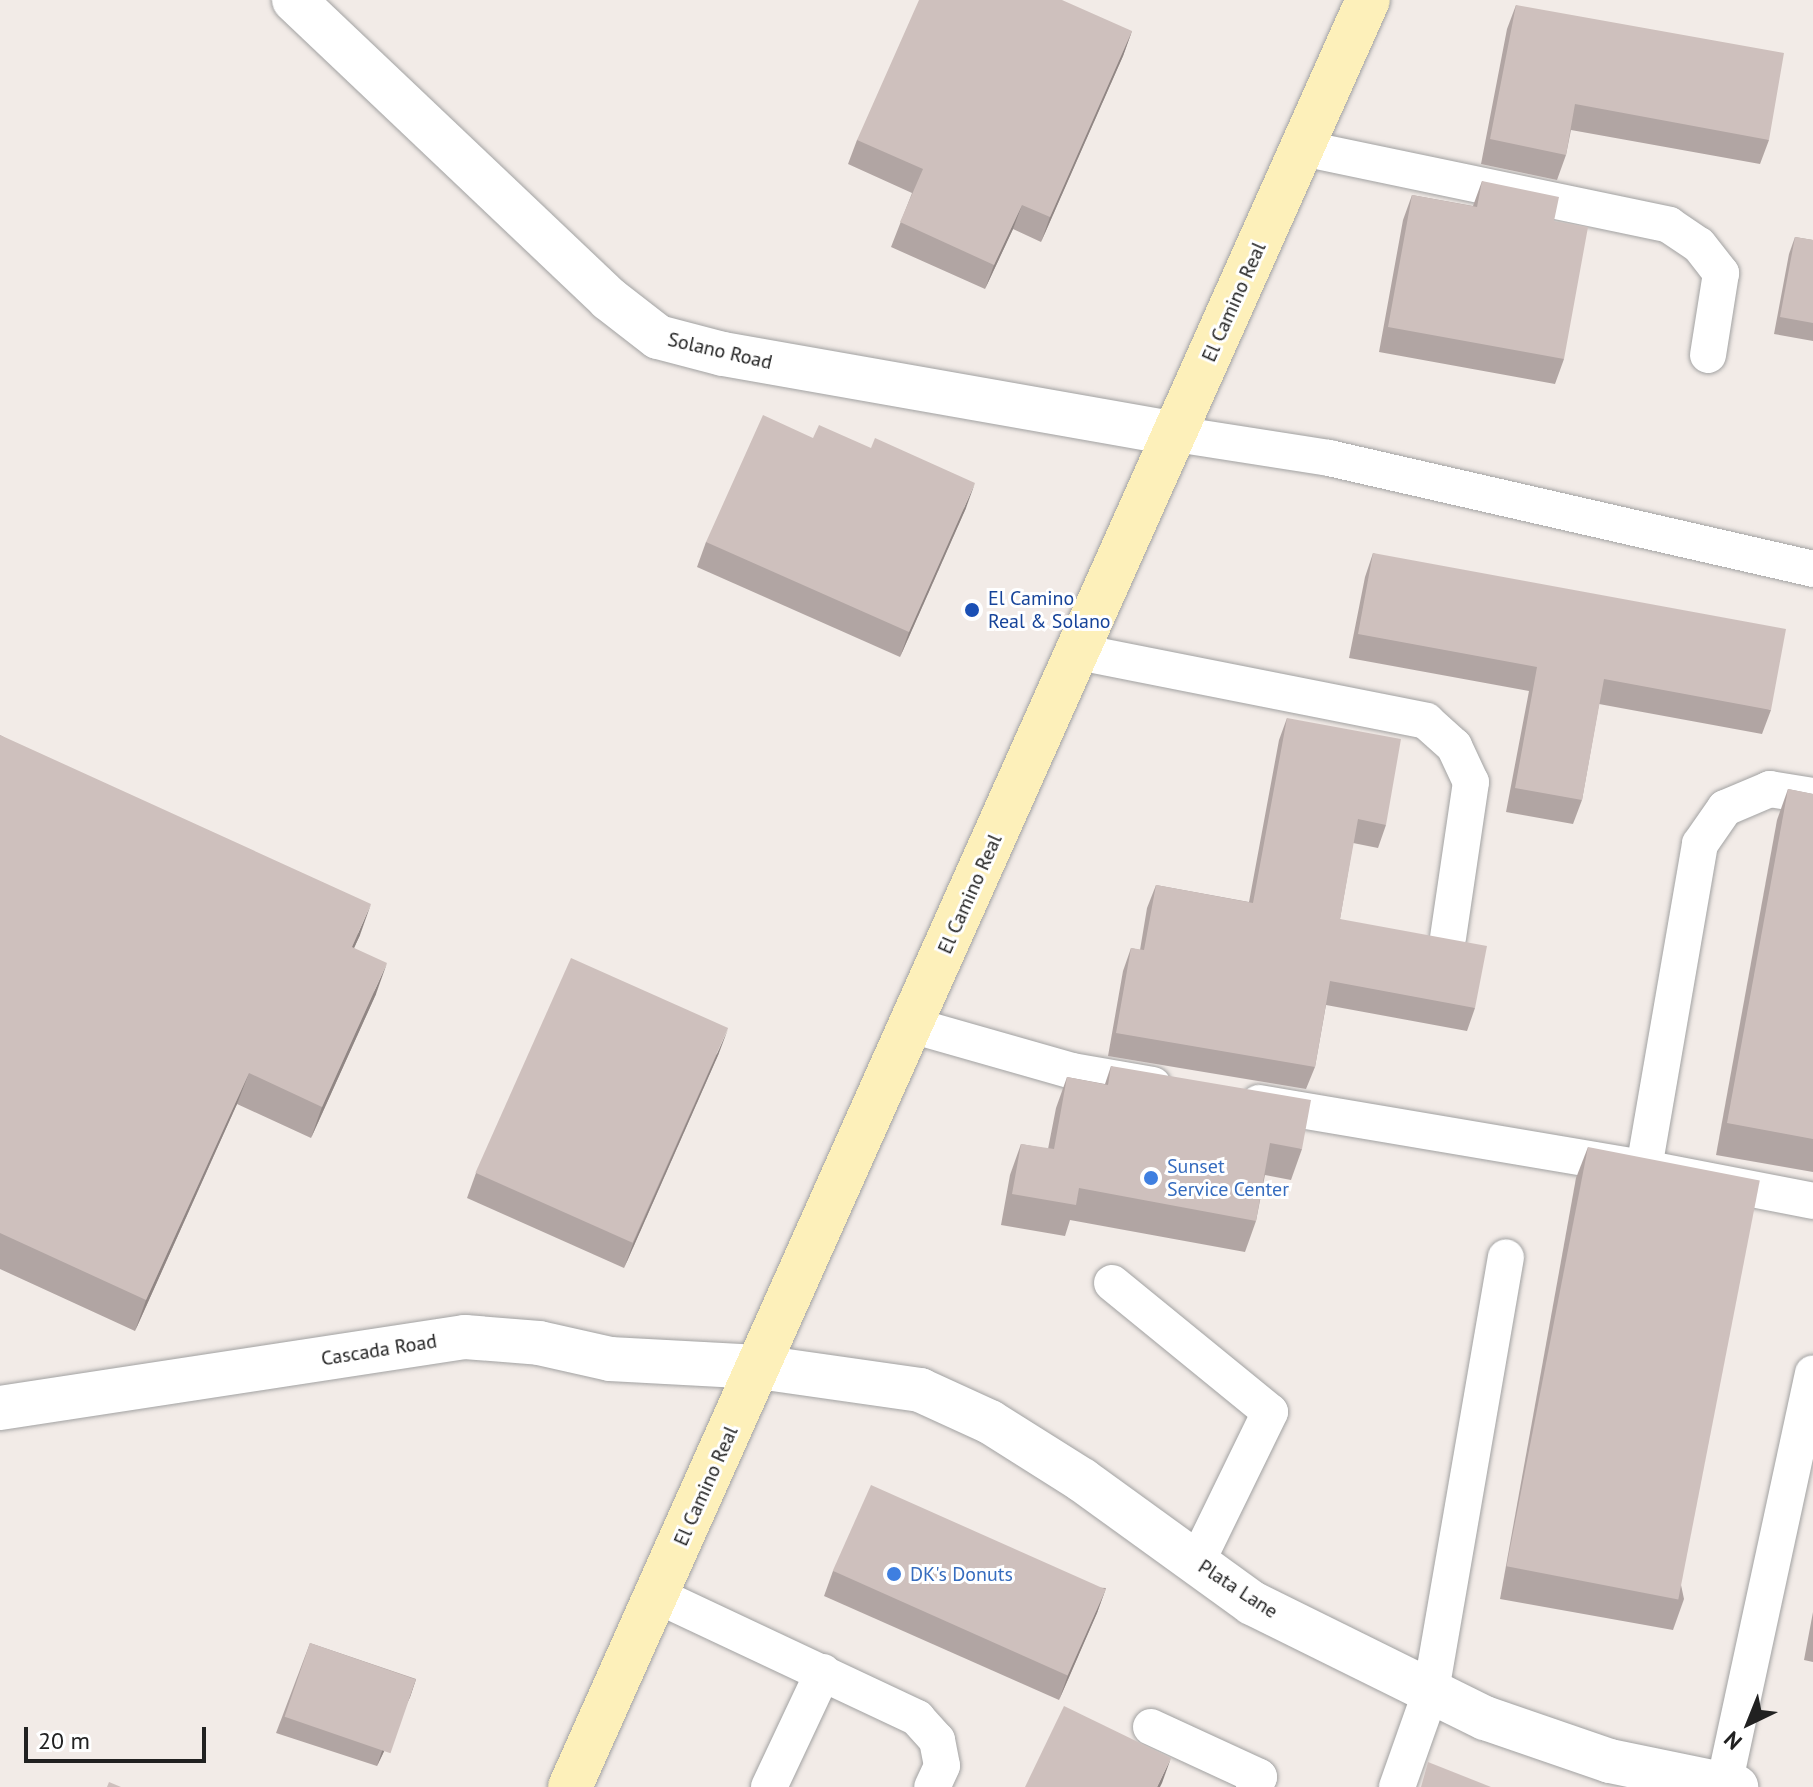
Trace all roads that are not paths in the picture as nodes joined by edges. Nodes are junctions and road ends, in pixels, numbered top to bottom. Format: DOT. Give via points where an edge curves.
graph roads {
  1 [pos="294,0"];
  2 [pos="1368,0"];
  3 [pos="1302,148"];
  4 [pos="1708,355"];
  5 [pos="1176,434"];
  6 [pos="1813,569"];
  7 [pos="1079,652"];
  8 [pos="1813,796"];
  9 [pos="1448,937"];
  10 [pos="911,1025"];
  11 [pos="1180,1090"];
  12 [pos="1227,1097"];
  13 [pos="1644,1168"];
  14 [pos="1813,1201"];
  15 [pos="1506,1257"];
  16 [pos="1112,1283"];
  17 [pos="759,1367"];
  18 [pos="1813,1374"];
  19 [pos="0,1408"];
  20 [pos="1197,1562"];
  21 [pos="656,1595"];
  22 [pos="823,1672"];
  23 [pos="1431,1691"];
  24 [pos="1151,1727"];
  25 [pos="1730,1786"];
  26 [pos="570,1787"];
  27 [pos="769,1787"];
  28 [pos="932,1787"];
  29 [pos="1254,1787"];
  30 [pos="1397,1787"];
  1 -- 5 [label="street, Solano Road" via="609,299 658,337 723,354"];
  2 -- 3 [label="main road, El Camino Real"];
  3 -- 4 [label="lane" via="1669,225 1699,245 1721,273"];
  3 -- 5 [label="main road, El Camino Real"];
  5 -- 6 [label="lane" via="1329,458"];
  5 -- 7 [label="main road, El Camino Real"];
  7 -- 9 [label="lane" via="1426,721 1454,746 1471,782"];
  7 -- 10 [label="main road, El Camino Real"];
  8 -- 13 [label="lane" via="1770,789 1725,808 1700,844"];
  10 -- 11 [label="lane" via="1072,1071"];
  10 -- 17 [label="main road, El Camino Real"];
  12 -- 13 [label="lane"];
  13 -- 14 [label="lane"];
  15 -- 23 [label="lane"];
  16 -- 20 [label="lane" via="1270,1412"];
  17 -- 19 [label="street, Cascada Road" via="610,1359 539,1343 465,1337"];
  17 -- 20 [label="street, Plata Lane" via="920,1390 1003,1430"];
  17 -- 21 [label="main road, El Camino Real"];
  18 -- 25 [label="lane"];
  20 -- 23 [label="street, Plata Lane" via="1252,1603"];
  21 -- 22 [label="lane"];
  21 -- 26 [label="main road, El Camino Real"];
  22 -- 27 [label="lane"];
  22 -- 28 [label="lane" via="917,1718 937,1740 940,1753 942,1766"];
  23 -- 25 [label="street, Plata Lane" via="1485,1718 1610,1761"];
  23 -- 30 [label="lane"];
  24 -- 29 [label="lane" via="1259,1777"];
}
